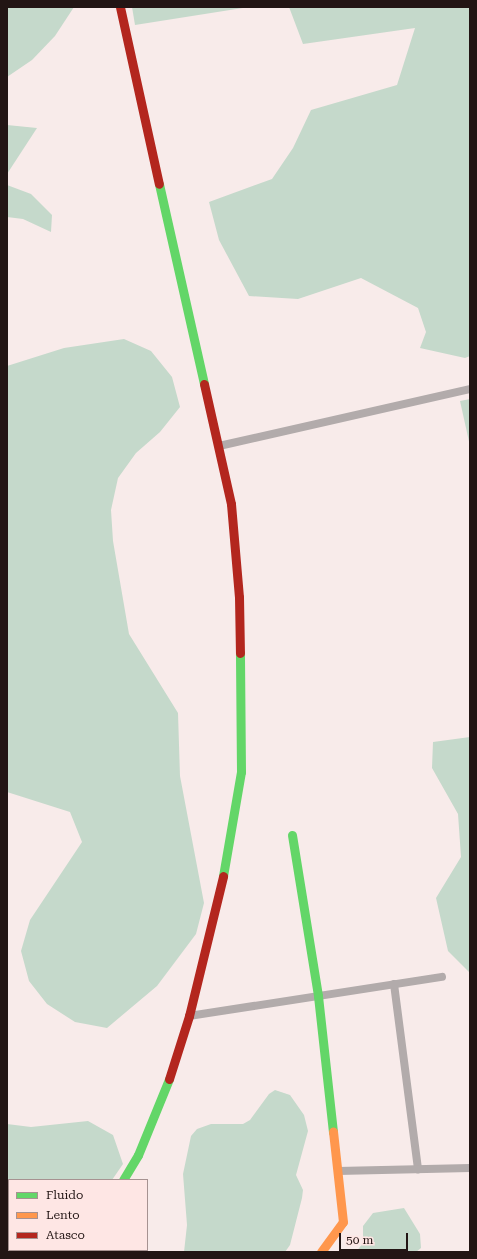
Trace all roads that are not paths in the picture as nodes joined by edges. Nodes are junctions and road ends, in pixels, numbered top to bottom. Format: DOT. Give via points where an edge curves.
graph roads {
  1 [pos="120,7"];
  2 [pos="470,389"];
  3 [pos="219,446"];
  4 [pos="292,835"];
  5 [pos="442,977"];
  6 [pos="394,984"];
  7 [pos="318,996"];
  8 [pos="189,1016"];
  9 [pos="470,1168"];
  10 [pos="418,1169"];
  11 [pos="338,1171"];
  12 [pos="124,1179"];
  13 [pos="322,1252"];
  1 -- 3 [label="street"];
  2 -- 3 [label="street"];
  3 -- 8 [label="street" via="237,553 242,772 230,845"];
  4 -- 7 [label="street"];
  5 -- 6 [label="street"];
  6 -- 7 [label="street"];
  6 -- 10 [label="street"];
  7 -- 8 [label="street"];
  7 -- 11 [label="street"];
  8 -- 12 [label="street" via="164,1096 138,1155"];
  9 -- 10 [label="street"];
  10 -- 11 [label="street"];
  11 -- 13 [label="street" via="342,1222"];
}
